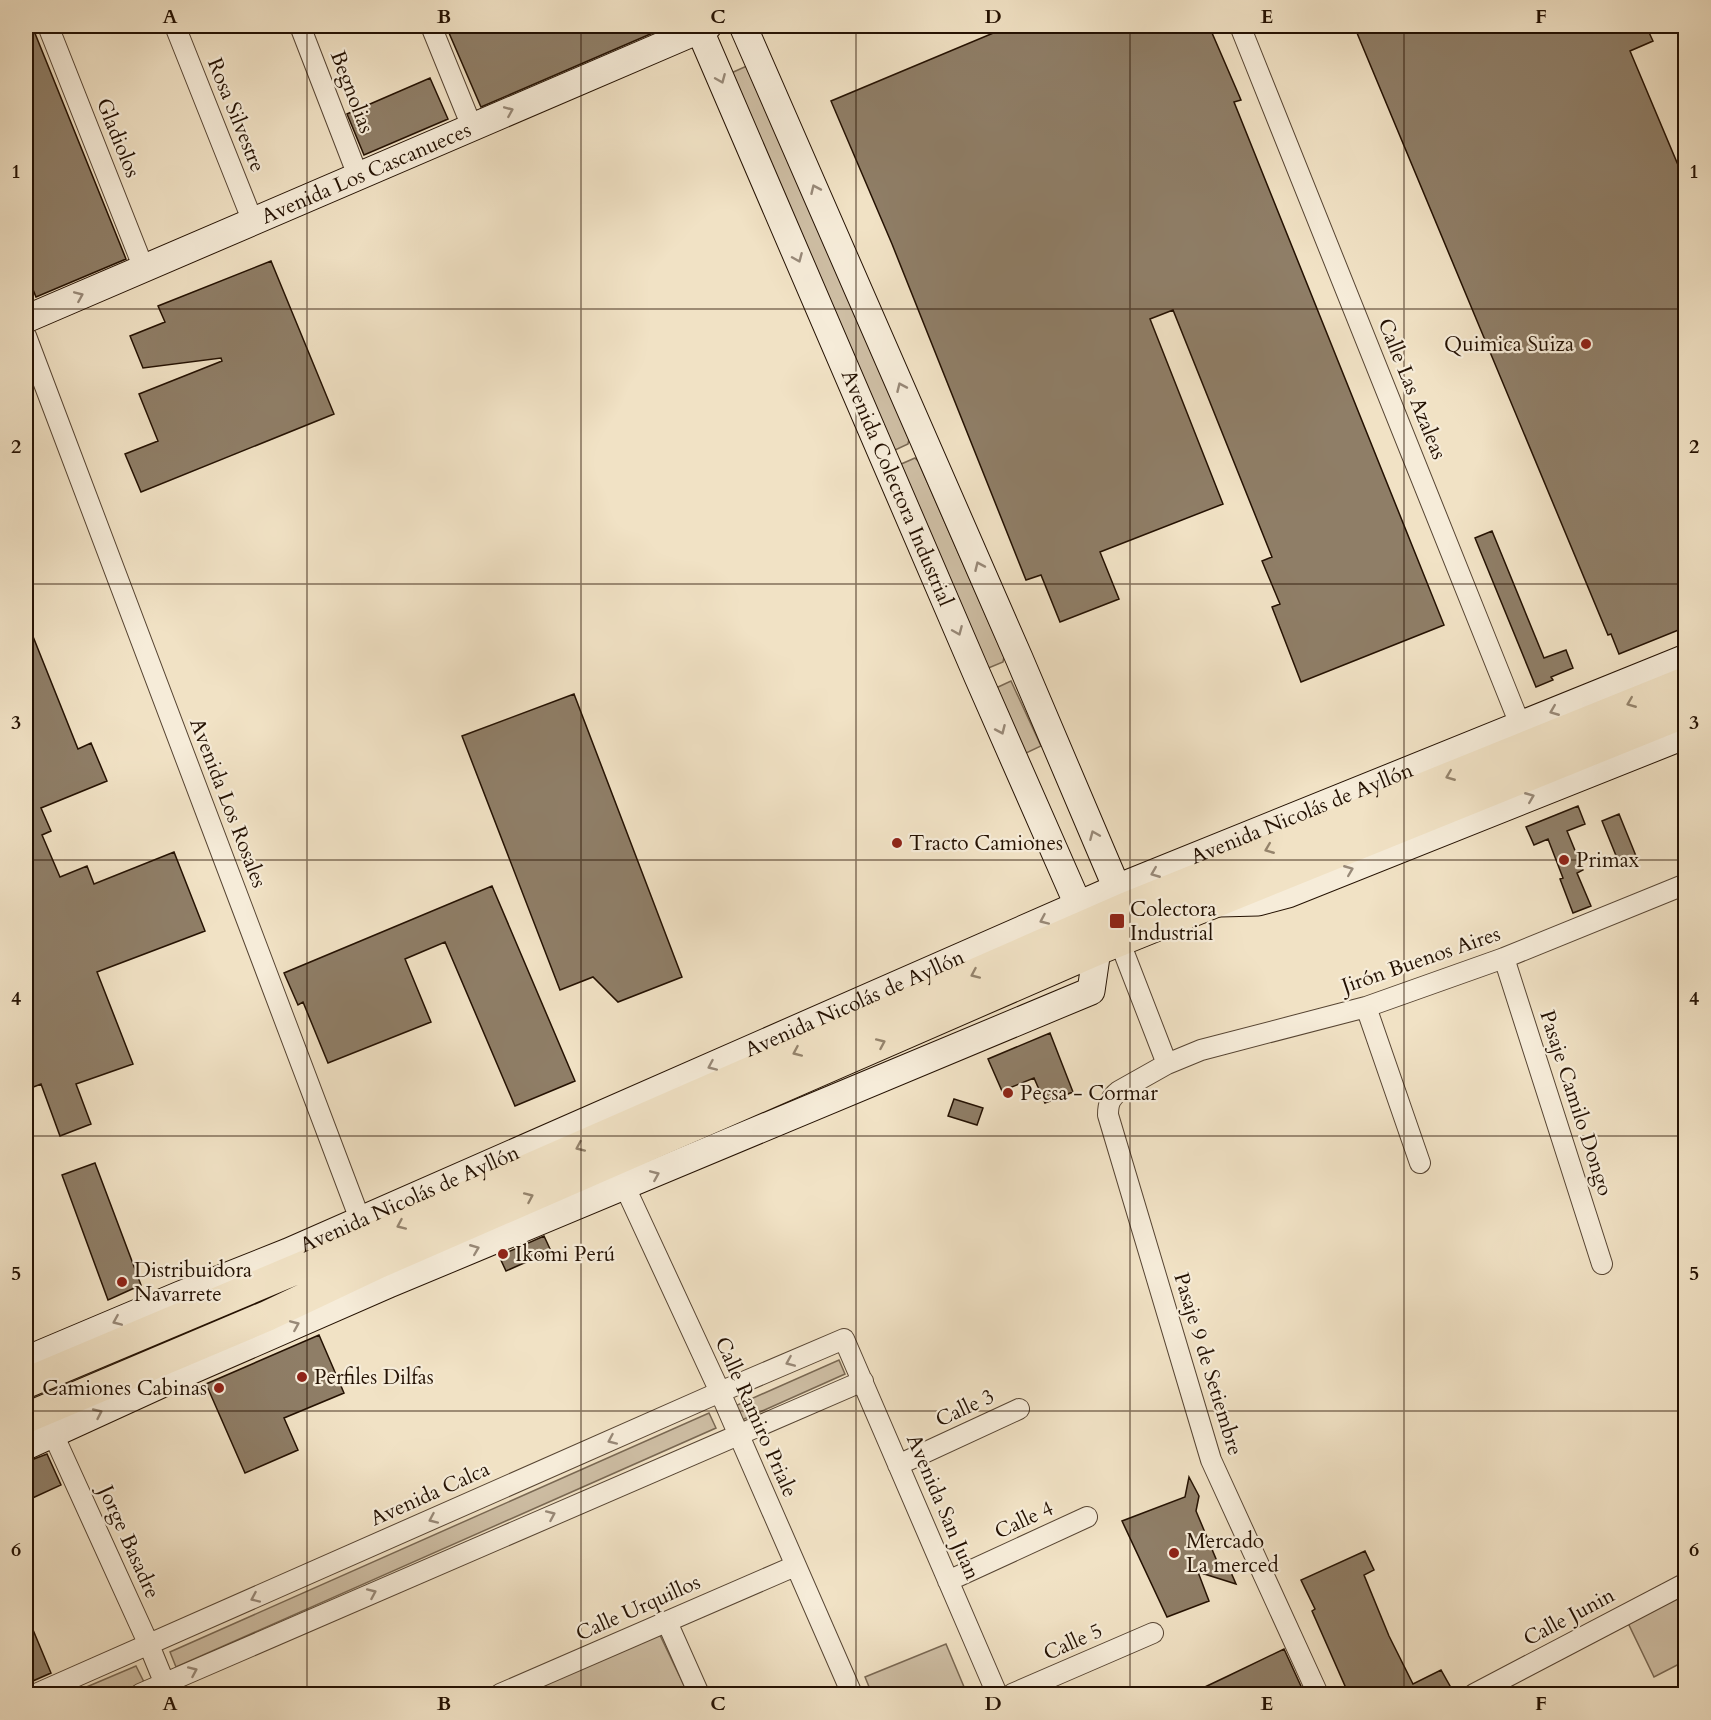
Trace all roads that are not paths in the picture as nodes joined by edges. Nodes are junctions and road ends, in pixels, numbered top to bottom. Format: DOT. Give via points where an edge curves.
graph roads {
  1 [pos="48,26"];
  2 [pos="175,26"];
  3 [pos="300,26"];
  4 [pos="431,26"];
  5 [pos="1240,26"];
  6 [pos="752,28"];
  7 [pos="704,33"];
  8 [pos="472,127"];
  9 [pos="358,176"];
  10 [pos="253,222"];
  11 [pos="144,269"];
  12 [pos="26,319"];
  13 [pos="26,336"];
  14 [pos="924,441"];
  15 [pos="883,456"];
  16 [pos="1019,658"];
  17 [pos="1686,658"];
  18 [pos="978,677"];
  19 [pos="1686,682"];
  20 [pos="1686,712"];
  21 [pos="1686,735"];
  22 [pos="1529,747"];
  23 [pos="1686,884"];
  24 [pos="1212,903"];
  25 [pos="1108,921"];
  26 [pos="1504,958"];
  27 [pos="1366,1007"];
  28 [pos="914,1015"];
  29 [pos="1167,1064"];
  30 [pos="614,1160"];
  31 [pos="1420,1163"];
  32 [pos="625,1188"];
  33 [pos="288,1252"];
  34 [pos="374,1252"];
  35 [pos="1602,1264"];
  36 [pos="250,1290"];
  37 [pos="267,1316"];
  38 [pos="844,1339"];
  39 [pos="26,1360"];
  40 [pos="192,1370"];
  41 [pos="862,1381"];
  42 [pos="26,1383"];
  43 [pos="720,1392"];
  44 [pos="1019,1409"];
  45 [pos="40,1421"];
  46 [pos="738,1434"];
  47 [pos="26,1446"];
  48 [pos="898,1465"];
  49 [pos="1087,1517"];
  50 [pos="795,1566"];
  51 [pos="948,1581"];
  52 [pos="1686,1583"];
  53 [pos="667,1622"];
  54 [pos="1153,1633"];
  55 [pos="149,1645"];
  56 [pos="166,1689"];
  57 [pos="36,1695"];
  58 [pos="140,1695"];
  59 [pos="500,1695"];
  60 [pos="699,1695"];
  61 [pos="852,1695"];
  62 [pos="997,1695"];
  63 [pos="1012,1695"];
  64 [pos="1318,1695"];
  65 [pos="1474,1695"];
  1 -- 11 [label="street, Gladiolos"];
  2 -- 10 [label="street, Rosa Silvestre"];
  3 -- 9 [label="street, Begnolias"];
  4 -- 8 [label="street"];
  5 -- 22 [label="street, Calle Las Azaleas"];
  6 -- 7 [label="main road, Avenida Los Cascanueces"];
  14 -- 6 [label="main road, Avenida Colectora Industrial, one-way"];
  8 -- 7 [label="main road, Avenida Los Cascanueces, one-way"];
  7 -- 15 [label="main road, Avenida Colectora Industrial, one-way"];
  8 -- 9 [label="main road, Avenida Los Cascanueces"];
  9 -- 10 [label="main road, Avenida Los Cascanueces"];
  10 -- 11 [label="main road, Avenida Los Cascanueces"];
  12 -- 11 [label="main road, Avenida Los Cascanueces, one-way"];
  13 -- 34 [label="street, Avenida Los Rosales"];
  14 -- 15 [label="main road"];
  16 -- 14 [label="main road, Avenida Colectora Industrial, one-way"];
  15 -- 18 [label="main road, Avenida Colectora Industrial, one-way"];
  16 -- 18 [label="main road"];
  25 -- 16 [label="main road, Avenida Colectora Industrial, one-way"];
  17 -- 22 [label="main road, Avenida Nicolás de Ayllón, one-way"];
  18 -- 25 [label="main road, Avenida Colectora Industrial, one-way"];
  19 -- 22 [label="main road, Avenida Nicolás de Ayllón, one-way"];
  20 -- 22 [label="main road, Avenida Nicolás de Ayllón"];
  24 -- 21 [label="main road, one-way" via="1258,902 1288,894"];
  22 -- 24 [label="main road, Avenida Nicolás de Ayllón"];
  22 -- 25 [label="main road, Avenida Nicolás de Ayllón, one-way"];
  23 -- 26 [label="street, Jirón Buenos Aires"];
  24 -- 25 [label="main road, Avenida Nicolás de Ayllón"];
  25 -- 28 [label="main road, Avenida Nicolás de Ayllón"];
  25 -- 29 [label="street"];
  32 -- 25 [label="main road, Avenida Nicolás de Ayllón, one-way" via="1091,992"];
  25 -- 34 [label="main road, Avenida Nicolás de Ayllón, one-way"];
  26 -- 27 [label="street, Jirón Buenos Aires"];
  26 -- 35 [label="street, Pasaje Camilo Dongo"];
  27 -- 29 [label="street, Jirón Buenos Aires" via="1201,1050"];
  27 -- 31 [label="street"];
  30 -- 28 [label="main road, Avenida Nicolás de Ayllón, one-way"];
  28 -- 34 [label="main road, Avenida Nicolás de Ayllón, one-way"];
  29 -- 64 [label="street, Pasaje 9 de Setiembre" via="1113,1096 1108,1115 1211,1460"];
  30 -- 32 [label="street, Calle Ramiro Priale"];
  34 -- 30 [label="main road, Avenida Nicolás de Ayllón, one-way"];
  34 -- 32 [label="main road, Avenida Nicolás de Ayllón, one-way"];
  32 -- 43 [label="street, Calle Ramiro Priale"];
  33 -- 34 [label="main road, Avenida Nicolás de Ayllón"];
  33 -- 36 [label="main road"];
  33 -- 39 [label="main road, Avenida Nicolás de Ayllón, one-way"];
  34 -- 36 [label="main road, Avenida Nicolás de Ayllón"];
  34 -- 37 [label="main road, Avenida Nicolás de Ayllón"];
  40 -- 34 [label="main road, Avenida Nicolás de Ayllón, one-way"];
  36 -- 42 [label="main road, Avenida Nicolás de Ayllón"];
  37 -- 40 [label="main road"];
  37 -- 45 [label="main road, Avenida Nicolás de Ayllón"];
  38 -- 41 [label="street, Avenida San Juan"];
  38 -- 43 [label="street, Avenida Calca, one-way"];
  45 -- 40 [label="main road, Avenida Nicolás de Ayllón, one-way"];
  41 -- 46 [label="street"];
  41 -- 48 [label="street, Avenida San Juan"];
  43 -- 46 [label="street, Calle Ramiro Priale"];
  43 -- 55 [label="street, Avenida Calca, one-way"];
  44 -- 48 [label="street, Calle 3"];
  45 -- 47 [label="main road, Avenida Nicolás de Ayllón"];
  45 -- 55 [label="street, Jorge Basadre"];
  46 -- 50 [label="street, Calle Ramiro Priale"];
  56 -- 46 [label="street, one-way"];
  48 -- 51 [label="street, Avenida San Juan"];
  49 -- 51 [label="street, Calle 4"];
  50 -- 53 [label="street, Calle Urquillos"];
  50 -- 61 [label="street, Calle Ramiro Priale"];
  51 -- 62 [label="street, Avenida San Juan"];
  52 -- 65 [label="street, Calle Junin"];
  53 -- 59 [label="street, Calle Urquillos"];
  53 -- 60 [label="street"];
  54 -- 63 [label="street, Calle 5"];
  55 -- 56 [label="street, Jorge Basadre"];
  55 -- 57 [label="street, Avenida Calca"];
  56 -- 58 [label="street"];
}
